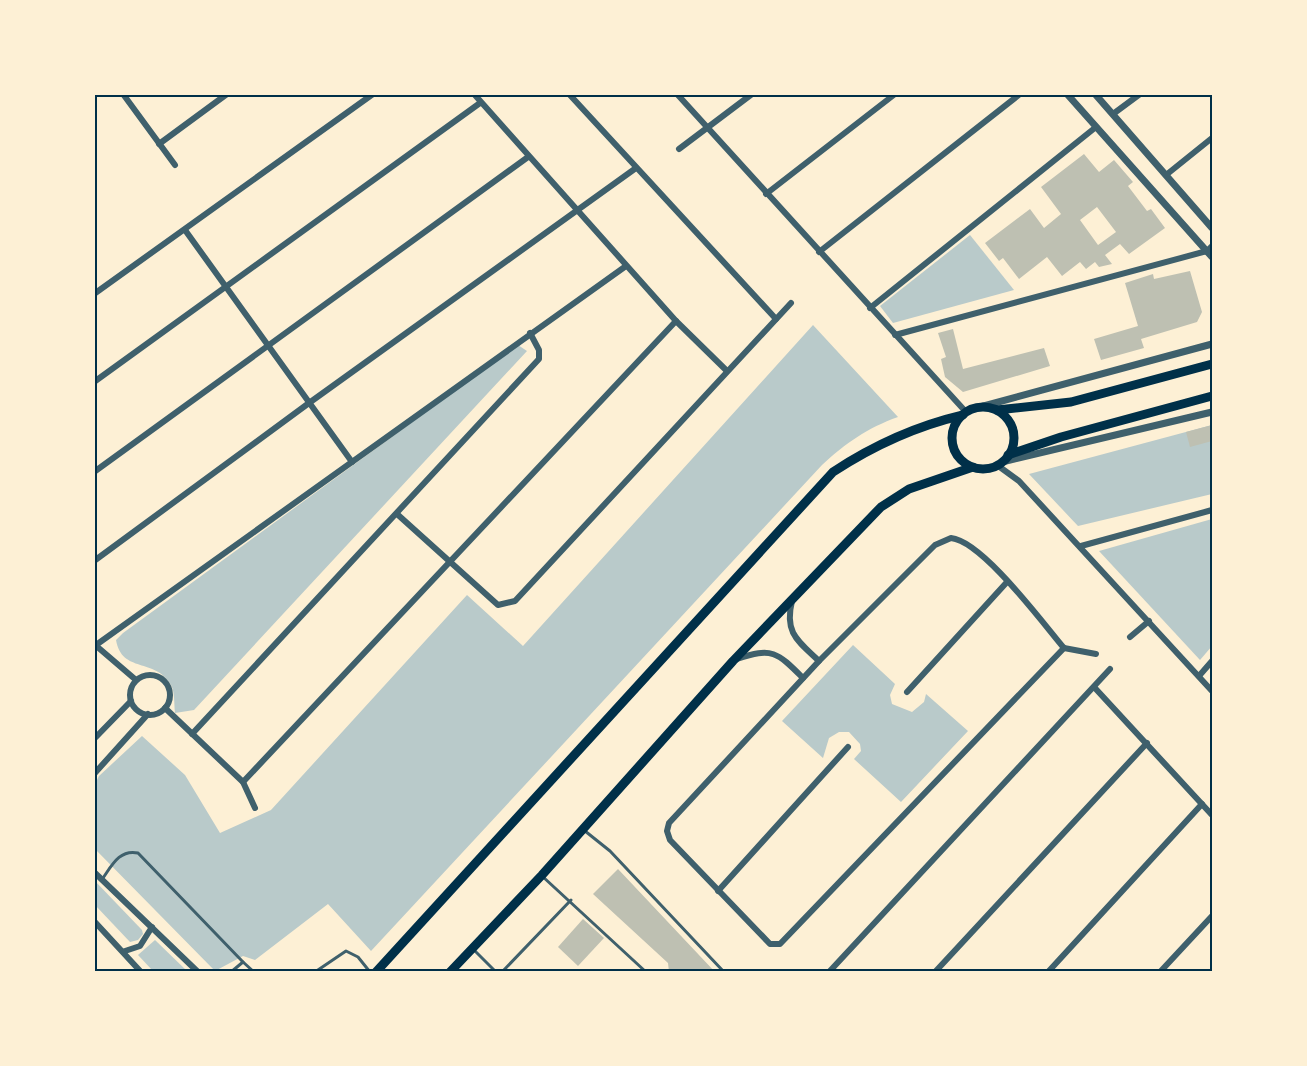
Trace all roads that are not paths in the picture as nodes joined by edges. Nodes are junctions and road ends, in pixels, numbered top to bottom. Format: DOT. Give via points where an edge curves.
graph roads {
  1 [pos="123,94"];
  2 [pos="227,94"];
  3 [pos="373,94"];
  4 [pos="474,94"];
  5 [pos="569,94"];
  6 [pos="677,94"];
  7 [pos="752,94"];
  8 [pos="895,94"];
  9 [pos="1020,94"];
  10 [pos="1067,94"];
  11 [pos="1095,94"];
  12 [pos="1140,94"];
  13 [pos="480,103"];
  14 [pos="1113,114"];
  15 [pos="1095,127"];
  16 [pos="706,129"];
  17 [pos="1212,138"];
  18 [pos="159,144"];
  19 [pos="680,149"];
  20 [pos="528,157"];
  21 [pos="175,165"];
  22 [pos="636,168"];
  23 [pos="1166,175"];
  24 [pos="766,194"];
  25 [pos="576,211"];
  26 [pos="1212,228"];
  27 [pos="184,230"];
  28 [pos="1210,248"];
  29 [pos="819,252"];
  30 [pos="1212,257"];
  31 [pos="626,266"];
  32 [pos="225,286"];
  33 [pos="94,294"];
  34 [pos="791,303"];
  35 [pos="870,308"];
  36 [pos="776,318"];
  37 [pos="676,321"];
  38 [pos="530,333"];
  39 [pos="895,335"];
  40 [pos="1212,344"];
  41 [pos="267,345"];
  42 [pos="1212,364"];
  43 [pos="727,371"];
  44 [pos="94,382"];
  45 [pos="1212,396"];
  46 [pos="309,403"];
  47 [pos="980,407"];
  48 [pos="996,410"];
  49 [pos="1212,412"];
  50 [pos="964,413"];
  51 [pos="1002,461"];
  52 [pos="352,462"];
  53 [pos="973,467"];
  54 [pos="94,472"];
  55 [pos="1212,510"];
  56 [pos="397,514"];
  57 [pos="1081,546"];
  58 [pos="94,561"];
  59 [pos="449,562"];
  60 [pos="1007,582"];
  61 [pos="794,597"];
  62 [pos="1149,621"];
  63 [pos="1130,636"];
  64 [pos="95,645"];
  65 [pos="1064,648"];
  66 [pos="1096,654"];
  67 [pos="733,661"];
  68 [pos="819,661"];
  69 [pos="1212,661"];
  70 [pos="1110,669"];
  71 [pos="1198,676"];
  72 [pos="803,678"];
  73 [pos="136,680"];
  74 [pos="1094,687"];
  75 [pos="1212,691"];
  76 [pos="907,692"];
  77 [pos="131,701"];
  78 [pos="165,708"];
  79 [pos="148,714"];
  80 [pos="192,734"];
  81 [pos="94,739"];
  82 [pos="1147,743"];
  83 [pos="848,747"];
  84 [pos="94,774"];
  85 [pos="243,782"];
  86 [pos="1202,804"];
  87 [pos="255,808"];
  88 [pos="1212,815"];
  89 [pos="583,830"];
  90 [pos="94,872"];
  91 [pos="542,875"];
  92 [pos="102,879"];
  93 [pos="717,891"];
  94 [pos="571,900"];
  95 [pos="1212,916"];
  96 [pos="94,921"];
  97 [pos="152,927"];
  98 [pos="473,949"];
  99 [pos="125,951"];
  100 [pos="243,962"];
  101 [pos="380,969"];
  102 [pos="141,972"];
  103 [pos="198,972"];
  104 [pos="231,972"];
  105 [pos="254,972"];
  106 [pos="315,972"];
  107 [pos="370,972"];
  108 [pos="450,972"];
  109 [pos="496,972"];
  110 [pos="502,972"];
  111 [pos="646,972"];
  112 [pos="724,972"];
  113 [pos="829,972"];
  114 [pos="934,972"];
  115 [pos="1048,972"];
  116 [pos="1160,972"];
  1 -- 18 [label="street"];
  2 -- 18 [label="street"];
  3 -- 27 [label="street"];
  4 -- 13 [label="street"];
  5 -- 22 [label="street"];
  6 -- 16 [label="street"];
  7 -- 16 [label="street"];
  8 -- 24 [label="street"];
  9 -- 29 [label="street"];
  10 -- 15 [label="street"];
  11 -- 14 [label="street"];
  12 -- 14 [label="street"];
  13 -- 20 [label="street"];
  13 -- 32 [label="street"];
  14 -- 23 [label="street"];
  15 -- 28 [label="street"];
  15 -- 35 [label="street"];
  16 -- 19 [label="street"];
  16 -- 24 [label="street"];
  17 -- 23 [label="street"];
  18 -- 21 [label="street"];
  20 -- 25 [label="street"];
  20 -- 41 [label="street"];
  22 -- 25 [label="street"];
  22 -- 36 [label="street"];
  23 -- 26 [label="street"];
  24 -- 29 [label="street"];
  25 -- 31 [label="street"];
  25 -- 46 [label="street"];
  27 -- 32 [label="street"];
  27 -- 33 [label="street"];
  28 -- 30 [label="street"];
  28 -- 39 [label="street"];
  29 -- 35 [label="street"];
  31 -- 37 [label="street"];
  31 -- 38 [label="street"];
  32 -- 41 [label="street"];
  32 -- 44 [label="street"];
  34 -- 36 [label="street"];
  35 -- 39 [label="street"];
  36 -- 43 [label="street"];
  37 -- 43 [label="street"];
  37 -- 59 [label="street"];
  38 -- 52 [label="street"];
  38 -- 56 [label="street" via="539,359"];
  39 -- 50 [label="street"];
  40 -- 47 [label="street"];
  41 -- 46 [label="street"];
  41 -- 54 [label="street"];
  42 -- 48 [label="main road" via="1071,402"];
  43 -- 59 [label="street" via="515,601 498,605"];
  45 -- 51 [label="main road" via="1061,437"];
  46 -- 52 [label="street"];
  46 -- 58 [label="street"];
  47 -- 48 [label="main road"];
  47 -- 50 [label="main road"];
  48 -- 51 [label="main road" via="1011,425 1013,446"];
  49 -- 51 [label="street"];
  50 -- 53 [label="main road" via="953,428 953,447 964,463"];
  50 -- 101 [label="main road" via="886,441 833,472"];
  51 -- 53 [label="main road"];
  51 -- 57 [label="street"];
  52 -- 64 [label="street"];
  53 -- 61 [label="main road" via="909,489 881,507"];
  55 -- 57 [label="street"];
  56 -- 59 [label="street"];
  56 -- 80 [label="street"];
  57 -- 62 [label="street"];
  59 -- 85 [label="street"];
  60 -- 65 [label="street"];
  60 -- 68 [label="street" via="972,545 951,538 935,545"];
  60 -- 76 [label="street"];
  61 -- 67 [label="main road"];
  61 -- 68 [label="street" via="789,626"];
  62 -- 63 [label="street"];
  62 -- 71 [label="street"];
  64 -- 73 [label="street"];
  65 -- 66 [label="street"];
  65 -- 93 [label="street" via="780,944 770,944"];
  67 -- 72 [label="street" via="765,651 776,653"];
  67 -- 89 [label="main road"];
  68 -- 72 [label="street"];
  69 -- 71 [label="street"];
  70 -- 74 [label="street"];
  71 -- 75 [label="street"];
  72 -- 93 [label="street" via="669,823 670,840"];
  73 -- 77 [label="street"];
  73 -- 78 [label="street" via="148,675 161,678 170,695"];
  74 -- 82 [label="street"];
  74 -- 113 [label="street"];
  77 -- 79 [label="street" via="139,712"];
  77 -- 81 [label="street"];
  78 -- 79 [label="street"];
  78 -- 80 [label="street"];
  79 -- 84 [label="street"];
  80 -- 85 [label="street"];
  82 -- 86 [label="street"];
  82 -- 114 [label="street"];
  83 -- 93 [label="street"];
  85 -- 87 [label="street"];
  86 -- 88 [label="street"];
  86 -- 115 [label="street"];
  89 -- 91 [label="main road"];
  89 -- 112 [label="lane" via="610,851"];
  90 -- 92 [label="street"];
  91 -- 94 [label="lane"];
  91 -- 98 [label="main road"];
  92 -- 97 [label="street"];
  92 -- 100 [label="lane" via="122,854 138,853"];
  94 -- 110 [label="lane"];
  94 -- 111 [label="lane"];
  95 -- 116 [label="street"];
  96 -- 99 [label="street"];
  97 -- 99 [label="street" via="140,946"];
  97 -- 103 [label="street"];
  98 -- 108 [label="main road"];
  98 -- 109 [label="lane"];
  99 -- 102 [label="street"];
  100 -- 104 [label="lane"];
  100 -- 105 [label="lane"];
  106 -- 107 [label="lane" via="346,951 358,957"];
}
